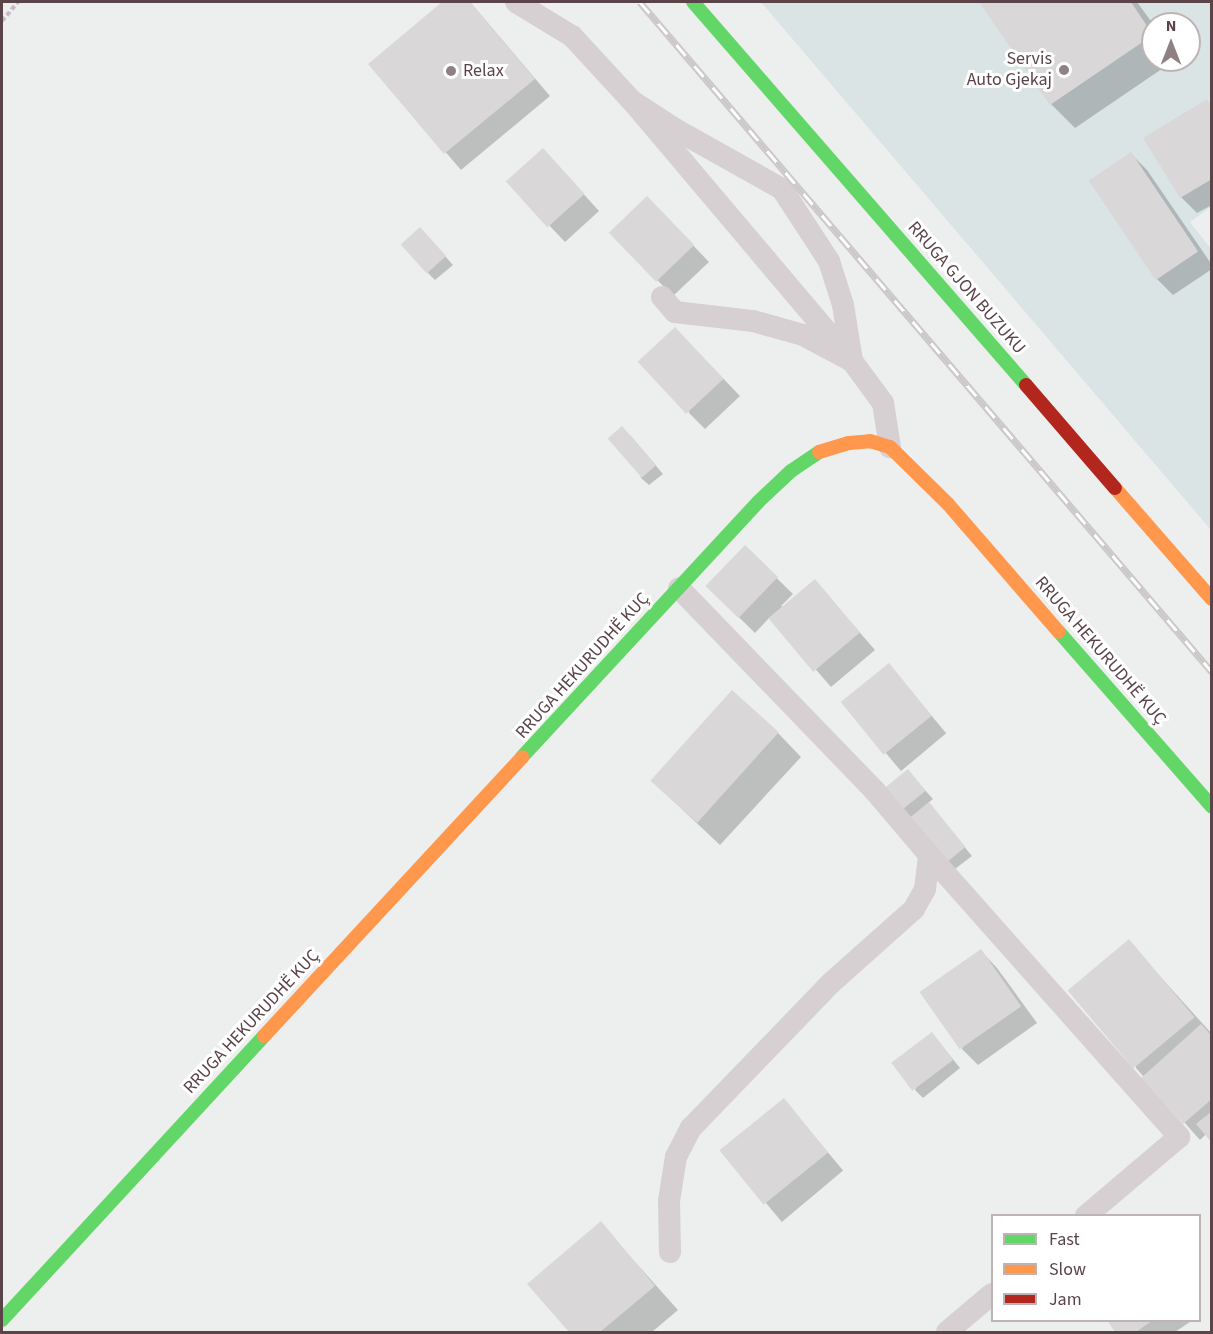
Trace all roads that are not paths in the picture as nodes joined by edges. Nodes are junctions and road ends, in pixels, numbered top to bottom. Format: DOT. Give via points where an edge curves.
graph roads {
  1 [pos="516,2"];
  2 [pos="693,2"];
  3 [pos="632,101"];
  4 [pos="662,297"];
  5 [pos="852,361"];
  6 [pos="890,447"];
  7 [pos="679,588"];
  8 [pos="1212,599"];
  9 [pos="1212,807"];
  10 [pos="928,855"];
  11 [pos="1087,1214"];
  12 [pos="670,1252"];
  13 [pos="991,1296"];
  14 [pos="2,1320"];
  15 [pos="947,1332"];
  1 -- 3 [label="lane" via="572,36"];
  2 -- 8 [label="street, RRUGA GJON BUZUKU"];
  3 -- 5 [label="lane"];
  3 -- 5 [label="lane" via="782,189 828,261 843,305"];
  4 -- 5 [label="lane" via="675,312 753,321 803,335"];
  5 -- 6 [label="lane" via="883,403"];
  6 -- 7 [label="street, RRUGA HEKURUDHË KUÇ" via="870,441 820,451 758,502"];
  6 -- 9 [label="street, RRUGA HEKURUDHË KUÇ" via="928,481"];
  7 -- 10 [label="lane" via="875,791"];
  7 -- 14 [label="street, RRUGA HEKURUDHË KUÇ"];
  10 -- 11 [label="lane" via="1179,1137"];
  10 -- 12 [label="lane" via="926,889 914,909 831,983 691,1128 676,1157 669,1201"];
  13 -- 15 [label="lane"];
}
